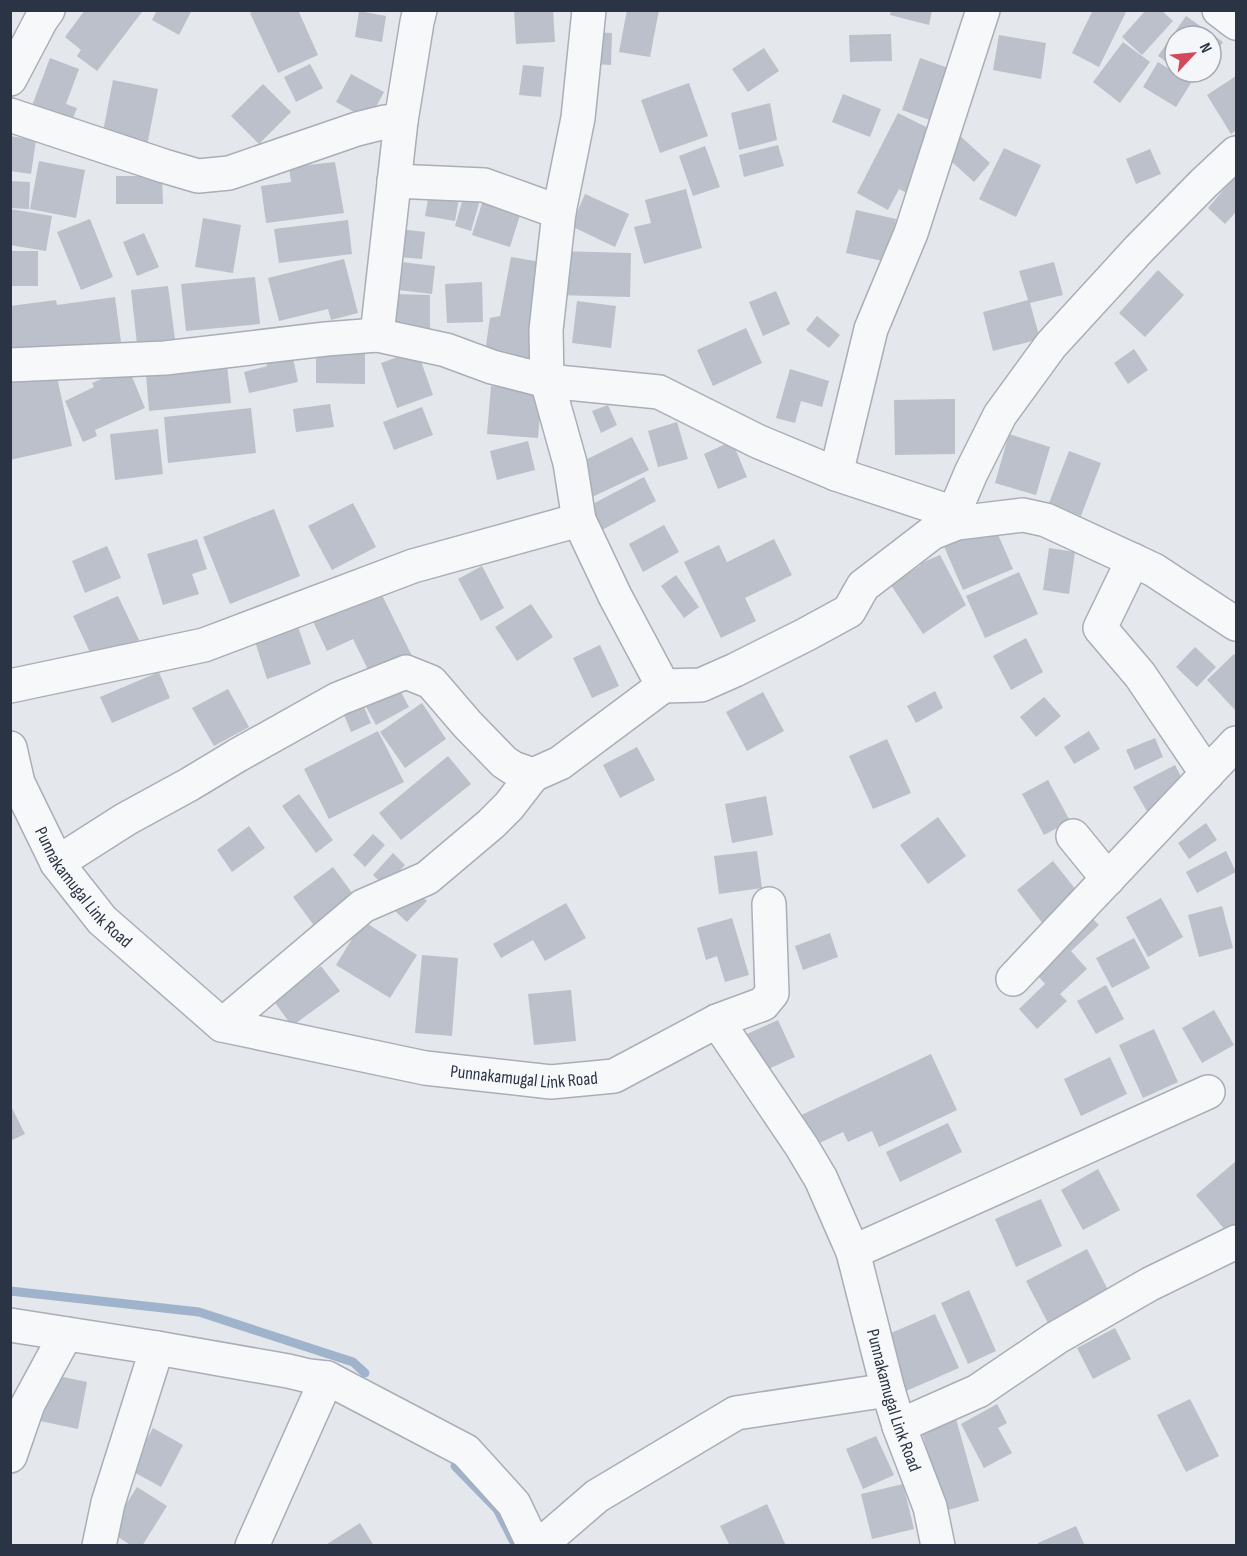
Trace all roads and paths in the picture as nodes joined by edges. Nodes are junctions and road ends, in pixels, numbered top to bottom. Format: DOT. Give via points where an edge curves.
graph roads {
  1 [pos="420,10"];
  2 [pos="589,10"];
  3 [pos="983,10"];
  4 [pos="1220,10"];
  5 [pos="40,14"];
  6 [pos="1236,23"];
  7 [pos="10,79"];
  8 [pos="10,115"];
  9 [pos="401,121"];
  10 [pos="1236,153"];
  11 [pos="394,181"];
  12 [pos="559,212"];
  13 [pos="377,335"];
  14 [pos="10,365"];
  15 [pos="547,381"];
  16 [pos="836,474"];
  17 [pos="956,518"];
  18 [pos="579,520"];
  19 [pos="1133,560"];
  20 [pos="1236,624"];
  21 [pos="10,686"];
  22 [pos="663,686"];
  23 [pos="1236,743"];
  24 [pos="10,748"];
  25 [pos="1207,774"];
  26 [pos="533,775"];
  27 [pos="14,784"];
  28 [pos="1073,836"];
  29 [pos="57,863"];
  30 [pos="1107,879"];
  31 [pos="769,904"];
  32 [pos="1012,979"];
  33 [pos="717,1021"];
  34 [pos="222,1025"];
  35 [pos="1208,1092"];
  36 [pos="1236,1242"];
  37 [pos="853,1252"];
  38 [pos="10,1325"];
  39 [pos="66,1334"];
  40 [pos="157,1348"];
  41 [pos="327,1378"];
  42 [pos="888,1390"];
  43 [pos="899,1426"];
  44 [pos="10,1456"];
  45 [pos="99,1545"];
  46 [pos="252,1545"];
  47 [pos="536,1545"];
  48 [pos="938,1545"];
  1 -- 9 [label="street"];
  2 -- 12 [label="street" via="578,118"];
  3 -- 16 [label="street" via="911,233 871,329"];
  4 -- 6 [label="street"];
  5 -- 7 [label="street"];
  8 -- 9 [label="street" via="198,176 229,173 357,129"];
  9 -- 11 [label="street"];
  10 -- 17 [label="street" via="1051,345 1000,415 971,474"];
  11 -- 12 [label="street" via="484,185"];
  11 -- 13 [label="street"];
  12 -- 15 [label="street" via="546,330"];
  13 -- 14 [label="street" via="165,358"];
  13 -- 15 [label="street" via="446,350"];
  15 -- 16 [label="street" via="659,392 757,441"];
  15 -- 18 [label="street" via="570,463"];
  16 -- 17 [label="street"];
  17 -- 19 [label="street" via="1023,515 1046,520"];
  17 -- 22 [label="street" via="863,586 849,611 701,685"];
  18 -- 21 [label="street" via="413,566 204,645"];
  18 -- 22 [label="street"];
  19 -- 20 [label="street"];
  19 -- 25 [label="street" via="1100,628 1140,675"];
  22 -- 26 [label="street" via="560,764"];
  23 -- 25 [label="street"];
  24 -- 27 [label="street, Punnakamugal Link Road"];
  25 -- 30 [label="street"];
  26 -- 29 [label="street" via="504,762 431,682 406,672 338,699 126,819"];
  26 -- 34 [label="street" via="491,824 427,878 363,906"];
  27 -- 29 [label="street, Punnakamugal Link Road"];
  28 -- 30 [label="street"];
  29 -- 34 [label="street, Punnakamugal Link Road" via="102,920"];
  30 -- 32 [label="street"];
  31 -- 33 [label="street" via="772,993 763,1004"];
  33 -- 34 [label="street, Punnakamugal Link Road" via="614,1076 551,1082 425,1068"];
  33 -- 37 [label="street, Punnakamugal Link Road" via="821,1179"];
  35 -- 37 [label="street"];
  36 -- 43 [label="street" via="1150,1284 1066,1332 978,1391"];
  37 -- 42 [label="street, Punnakamugal Link Road"];
  38 -- 39 [label="street"];
  39 -- 40 [label="street"];
  39 -- 44 [label="street" via="28,1404"];
  40 -- 41 [label="street"];
  40 -- 45 [label="street" via="108,1503"];
  41 -- 46 [label="street"];
  41 -- 47 [label="street" via="466,1451 514,1504"];
  42 -- 43 [label="street, Punnakamugal Link Road"];
  42 -- 47 [label="street" via="736,1413 597,1496"];
  43 -- 48 [label="street, Punnakamugal Link Road" via="930,1507"];
}
